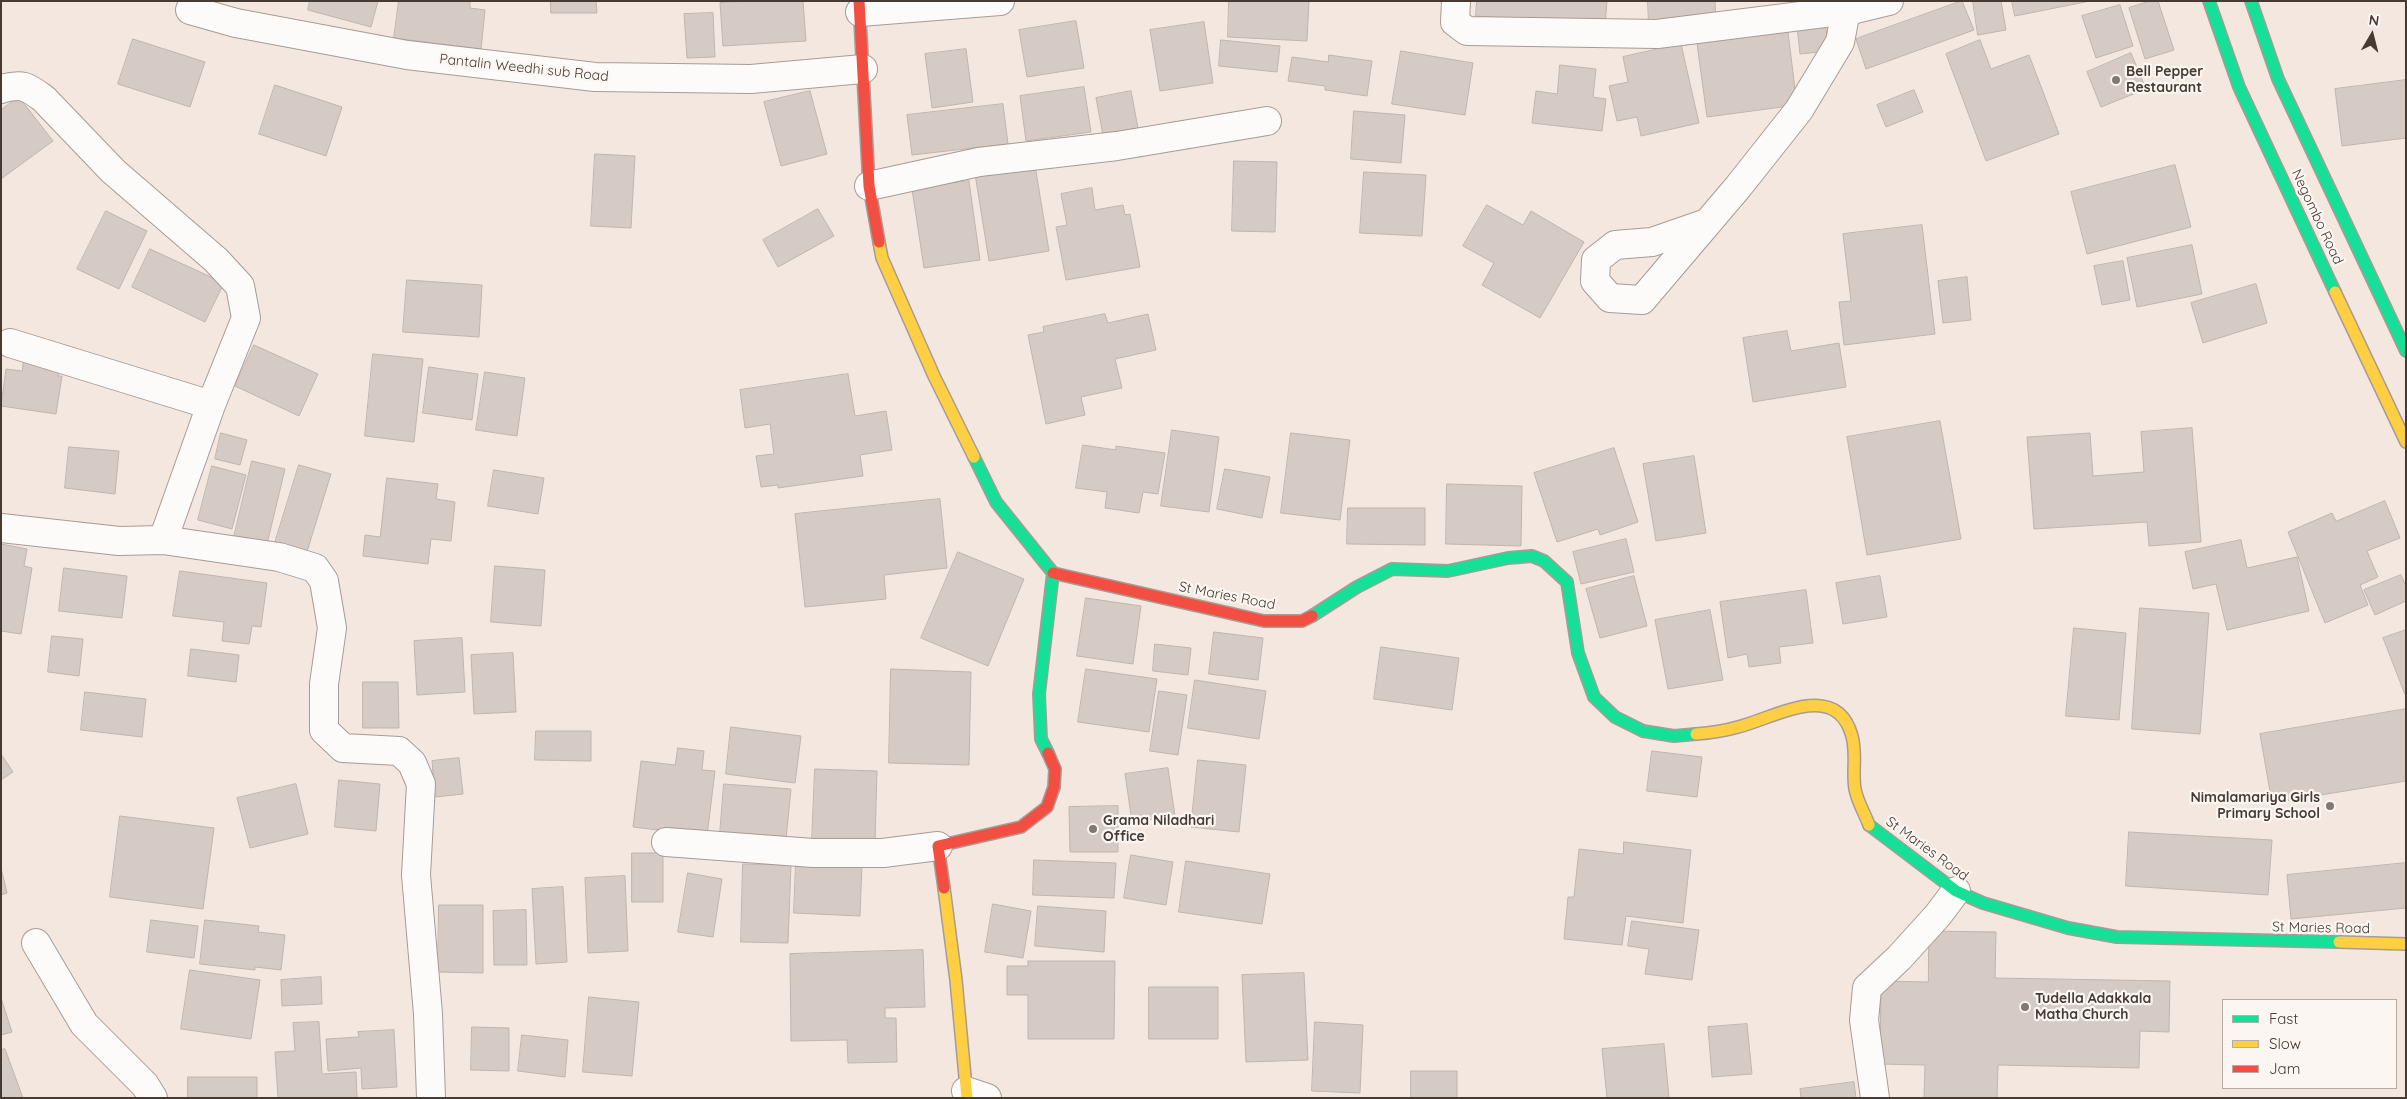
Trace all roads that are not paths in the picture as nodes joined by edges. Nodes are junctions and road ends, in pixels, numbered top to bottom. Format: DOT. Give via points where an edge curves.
graph roads {
  1 [pos="1000,1"];
  2 [pos="1456,1"];
  3 [pos="1890,1"];
  4 [pos="2210,1"];
  5 [pos="2251,1"];
  6 [pos="860,7"];
  7 [pos="190,10"];
  8 [pos="1846,10"];
  9 [pos="863,69"];
  10 [pos="1,88"];
  11 [pos="1268,121"];
  12 [pos="869,186"];
  13 [pos="1707,223"];
  14 [pos="10,342"];
  15 [pos="2406,351"];
  16 [pos="211,405"];
  17 [pos="2406,442"];
  18 [pos="1,528"];
  19 [pos="163,540"];
  20 [pos="1053,573"];
  21 [pos="666,842"];
  22 [pos="938,846"];
  23 [pos="1956,891"];
  24 [pos="36,943"];
  25 [pos="2406,944"];
  26 [pos="973,1095"];
  27 [pos="153,1098"];
  28 [pos="431,1098"];
  29 [pos="1875,1098"];
  1 -- 6 [label="street"];
  2 -- 8 [label="street" via="1456,22 1468,31 1566,34 1658,34"];
  3 -- 8 [label="street"];
  4 -- 17 [label="main road, Negombo Road" via="2239,87"];
  5 -- 15 [label="main road, Negombo Road" via="2278,79"];
  6 -- 9 [label="main road"];
  7 -- 9 [label="street, Pantalin Weedhi sub Road" via="236,23 408,55 595,77 750,79"];
  8 -- 13 [label="street" via="1840,42 1799,110"];
  9 -- 12 [label="main road"];
  10 -- 16 [label="street" via="18,84 32,89 114,171 216,260 240,286 246,318"];
  11 -- 12 [label="street" via="1117,146 979,162"];
  12 -- 20 [label="main road" via="882,258 934,376 996,502"];
  14 -- 16 [label="street"];
  16 -- 19 [label="street"];
  18 -- 19 [label="street" via="119,541"];
  19 -- 28 [label="street" via="279,557 315,568 324,581 332,628 324,684 324,730 343,748 400,751 412,763 421,784 416,875 428,1014"];
  20 -- 22 [label="main road" via="1039,694 1041,739 1055,769 1054,787 1047,807 1021,827"];
  20 -- 23 [label="main road, St Maries Road" via="1264,621 1302,621 1392,569 1448,571 1532,556 1544,561 1567,582 1578,653 1594,697 1615,717 1643,731 1674,736 1738,727 1799,706 1820,705 1835,711 1846,721 1852,735 1856,753 1855,790 1870,826"];
  21 -- 22 [label="street" via="813,854 883,853"];
  22 -- 26 [label="main road"];
  23 -- 25 [label="main road, St Maries Road" via="1983,903 2068,928 2117,937"];
  23 -- 29 [label="street" via="1899,958 1867,988 1864,1020"];
  24 -- 27 [label="street" via="84,1024 145,1085"];
}
